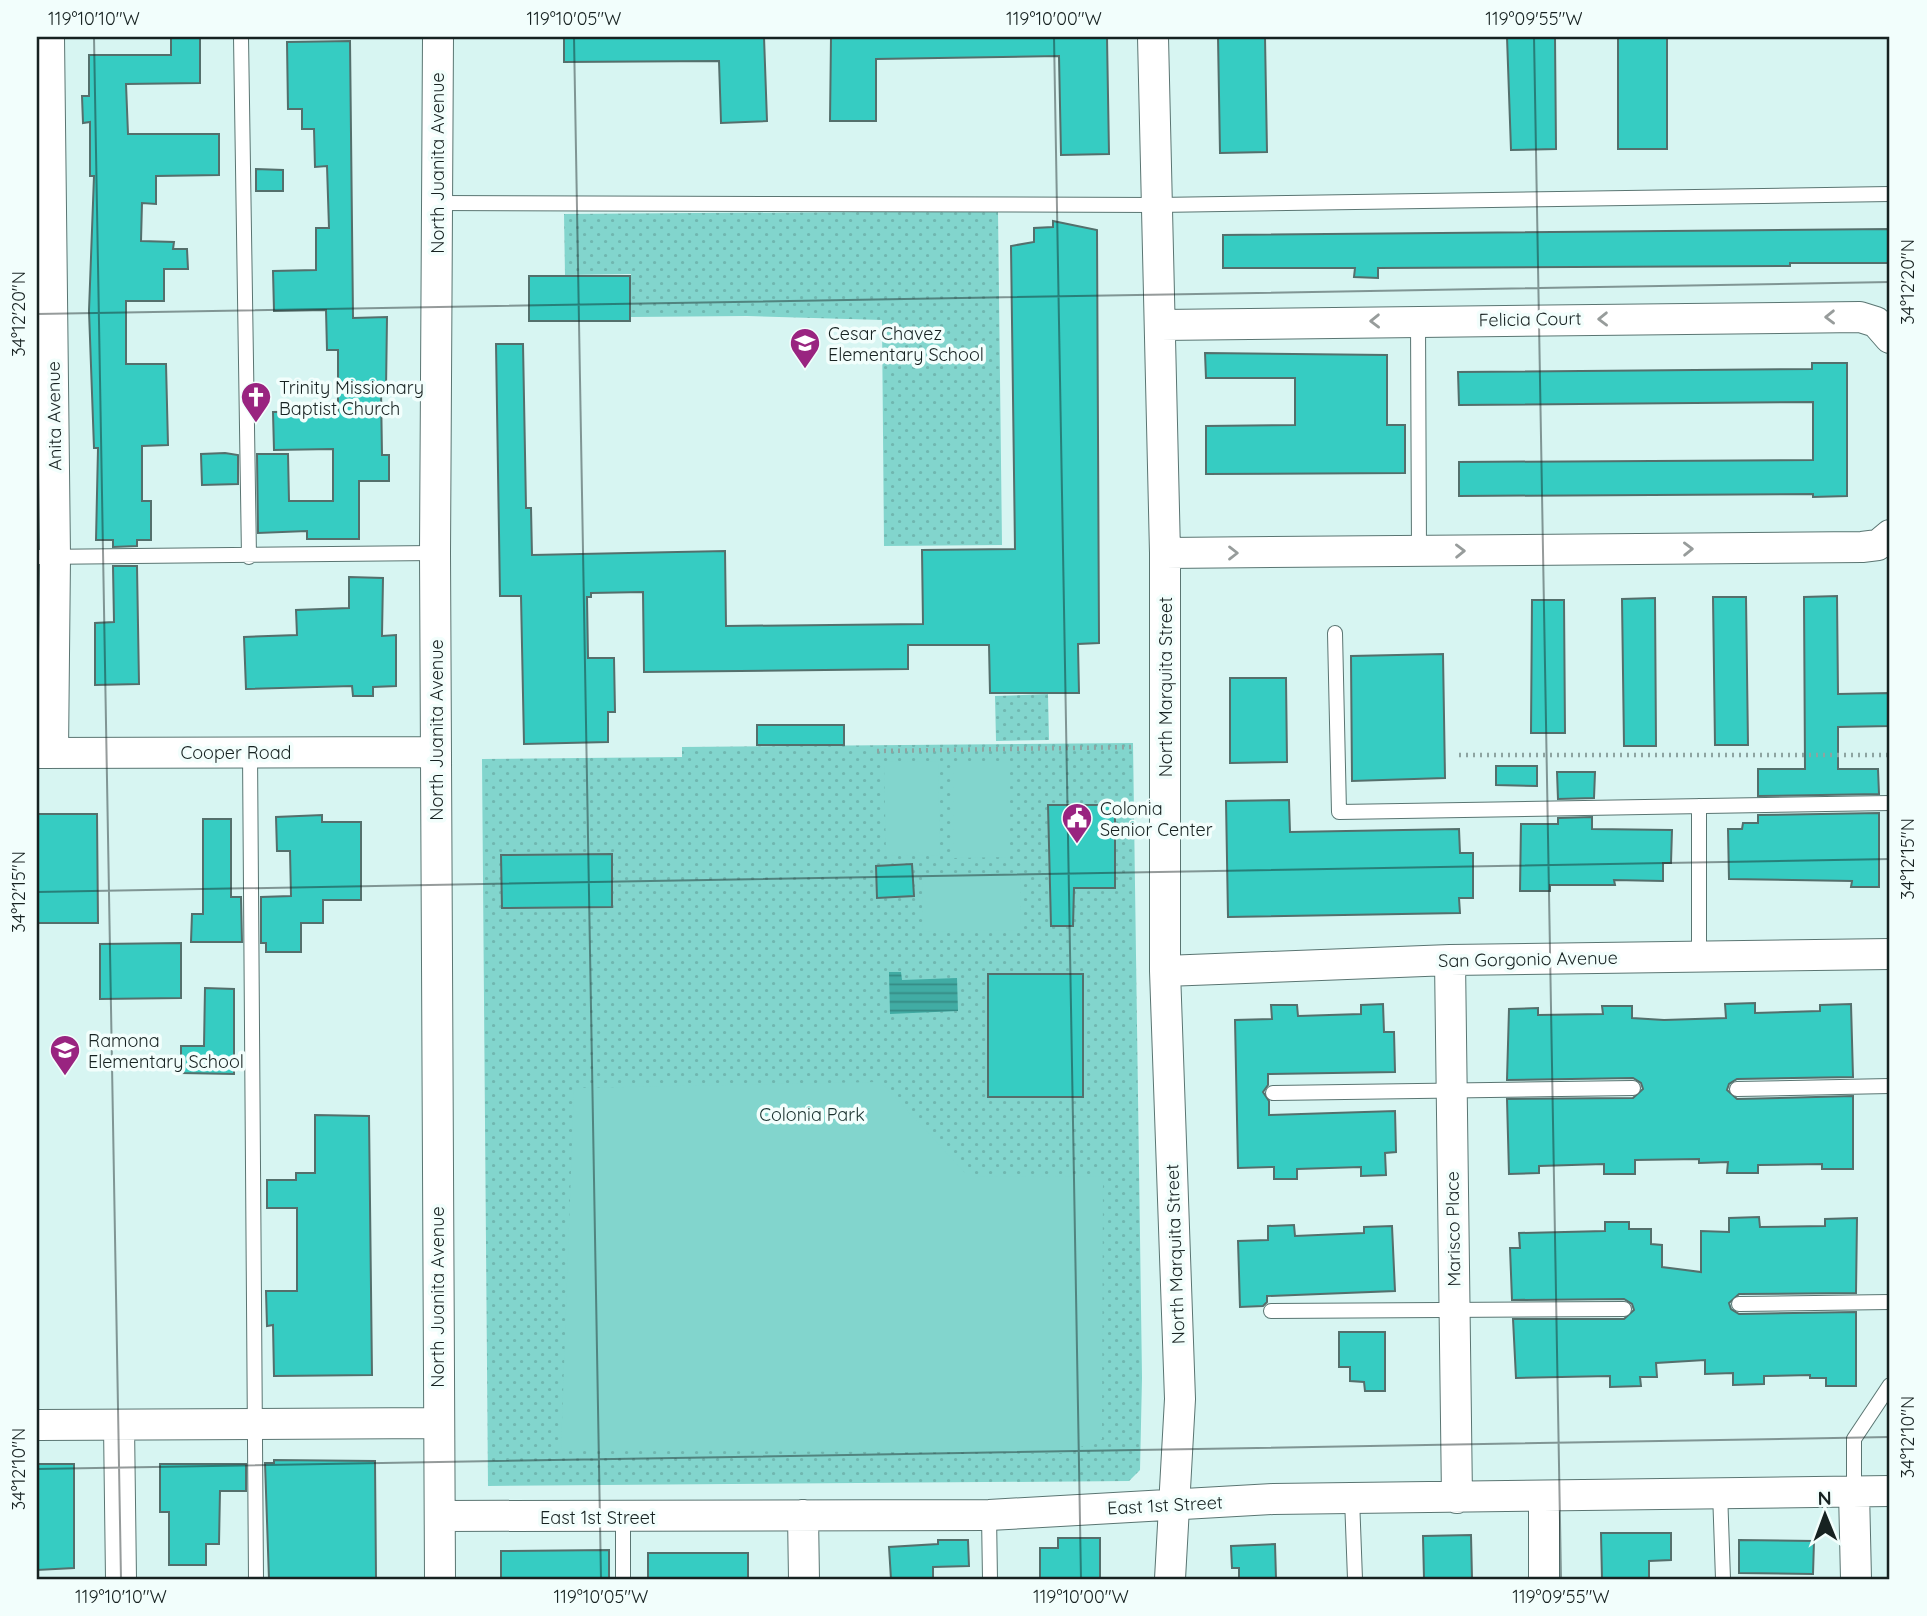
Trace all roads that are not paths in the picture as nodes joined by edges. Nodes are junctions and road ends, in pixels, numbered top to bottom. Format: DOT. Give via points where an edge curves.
graph roads {
  1 [pos="49,37"];
  2 [pos="241,37"];
  3 [pos="438,37"];
  4 [pos="1153,37"];
  5 [pos="1890,194"];
  6 [pos="436,203"];
  7 [pos="1157,205"];
  8 [pos="1418,320"];
  9 [pos="1161,325"];
  10 [pos="1890,338"];
  11 [pos="1890,535"];
  12 [pos="1419,552"];
  13 [pos="435,553"];
  14 [pos="1165,553"];
  15 [pos="46,557"];
  16 [pos="249,557"];
  17 [pos="1335,634"];
  18 [pos="45,752"];
  19 [pos="250,752"];
  20 [pos="436,752"];
  21 [pos="1890,803"];
  22 [pos="1699,806"];
  23 [pos="1890,954"];
  24 [pos="1699,957"];
  25 [pos="1450,960"];
  26 [pos="1165,971"];
  27 [pos="1890,1086"];
  28 [pos="1633,1088"];
  29 [pos="1737,1088"];
  30 [pos="1451,1091"];
  31 [pos="1273,1093"];
  32 [pos="1890,1302"];
  33 [pos="1739,1304"];
  34 [pos="1624,1309"];
  35 [pos="1454,1310"];
  36 [pos="1271,1311"];
  37 [pos="1890,1385"];
  38 [pos="254,1423"];
  39 [pos="438,1423"];
  40 [pos="37,1425"];
  41 [pos="119,1425"];
  42 [pos="1854,1491"];
  43 [pos="1890,1491"];
  44 [pos="1720,1492"];
  45 [pos="1544,1497"];
  46 [pos="1352,1498"];
  47 [pos="1457,1498"];
  48 [pos="1175,1505"];
  49 [pos="803,1515"];
  50 [pos="989,1515"];
  51 [pos="440,1516"];
  52 [pos="623,1517"];
  53 [pos="121,1579"];
  54 [pos="256,1579"];
  55 [pos="440,1579"];
  56 [pos="623,1579"];
  57 [pos="804,1579"];
  58 [pos="990,1579"];
  59 [pos="1170,1579"];
  60 [pos="1355,1579"];
  61 [pos="1544,1579"];
  62 [pos="1723,1579"];
  63 [pos="1856,1579"];
  1 -- 15 [label="street, Anita Avenue"];
  2 -- 16 [label="lane"];
  3 -- 6 [label="street, North Juanita Avenue"];
  4 -- 7 [label="street, North Marquita Street"];
  5 -- 7 [label="lane"];
  6 -- 7 [label="lane"];
  6 -- 13 [label="street, North Juanita Avenue"];
  7 -- 9 [label="street, North Marquita Street"];
  8 -- 9 [label="street, Felicia Court, one-way"];
  10 -- 8 [label="street, Felicia Court, one-way" via="1876,323 1860,317"];
  8 -- 12 [label="lane"];
  9 -- 14 [label="street, North Marquita Street"];
  12 -- 11 [label="street, one-way" via="1862,547 1878,545"];
  14 -- 12 [label="street, one-way"];
  13 -- 16 [label="lane"];
  13 -- 20 [label="street, North Juanita Avenue"];
  14 -- 26 [label="street, North Marquita Street"];
  15 -- 16 [label="lane"];
  15 -- 18 [label="street, Anita Avenue"];
  17 -- 22 [label="lane" via="1339,812"];
  18 -- 19 [label="street, Cooper Road"];
  19 -- 20 [label="street, Cooper Road"];
  19 -- 38 [label="lane"];
  20 -- 39 [label="street, North Juanita Avenue"];
  21 -- 22 [label="lane"];
  22 -- 24 [label="lane"];
  23 -- 24 [label="street, San Gorgonio Avenue"];
  24 -- 25 [label="street, San Gorgonio Avenue"];
  25 -- 26 [label="street, San Gorgonio Avenue"];
  25 -- 30 [label="street, Marisco Place"];
  26 -- 48 [label="street, North Marquita Street" via="1180,1399"];
  27 -- 29 [label="lane"];
  28 -- 30 [label="lane"];
  30 -- 31 [label="lane"];
  30 -- 35 [label="street, Marisco Place"];
  32 -- 33 [label="lane"];
  34 -- 35 [label="lane"];
  35 -- 36 [label="lane"];
  35 -- 47 [label="street, Marisco Place"];
  37 -- 42 [label="lane" via="1854,1439"];
  38 -- 39 [label="street"];
  38 -- 41 [label="street"];
  38 -- 54 [label="lane"];
  39 -- 51 [label="street, North Juanita Avenue"];
  40 -- 41 [label="street"];
  41 -- 53 [label="street"];
  42 -- 43 [label="street, East 1st Street"];
  42 -- 44 [label="street, East 1st Street"];
  42 -- 63 [label="street"];
  44 -- 45 [label="street, East 1st Street"];
  44 -- 62 [label="lane"];
  45 -- 47 [label="street, East 1st Street"];
  45 -- 61 [label="street"];
  46 -- 47 [label="street, East 1st Street"];
  46 -- 48 [label="street, East 1st Street"];
  46 -- 60 [label="lane"];
  48 -- 50 [label="street, East 1st Street"];
  48 -- 59 [label="street, North Marquita Street"];
  49 -- 50 [label="street, East 1st Street"];
  49 -- 52 [label="street, East 1st Street"];
  49 -- 57 [label="street"];
  50 -- 58 [label="lane"];
  51 -- 52 [label="street, East 1st Street"];
  51 -- 55 [label="street, North Juanita Avenue"];
  52 -- 56 [label="lane"];
}
